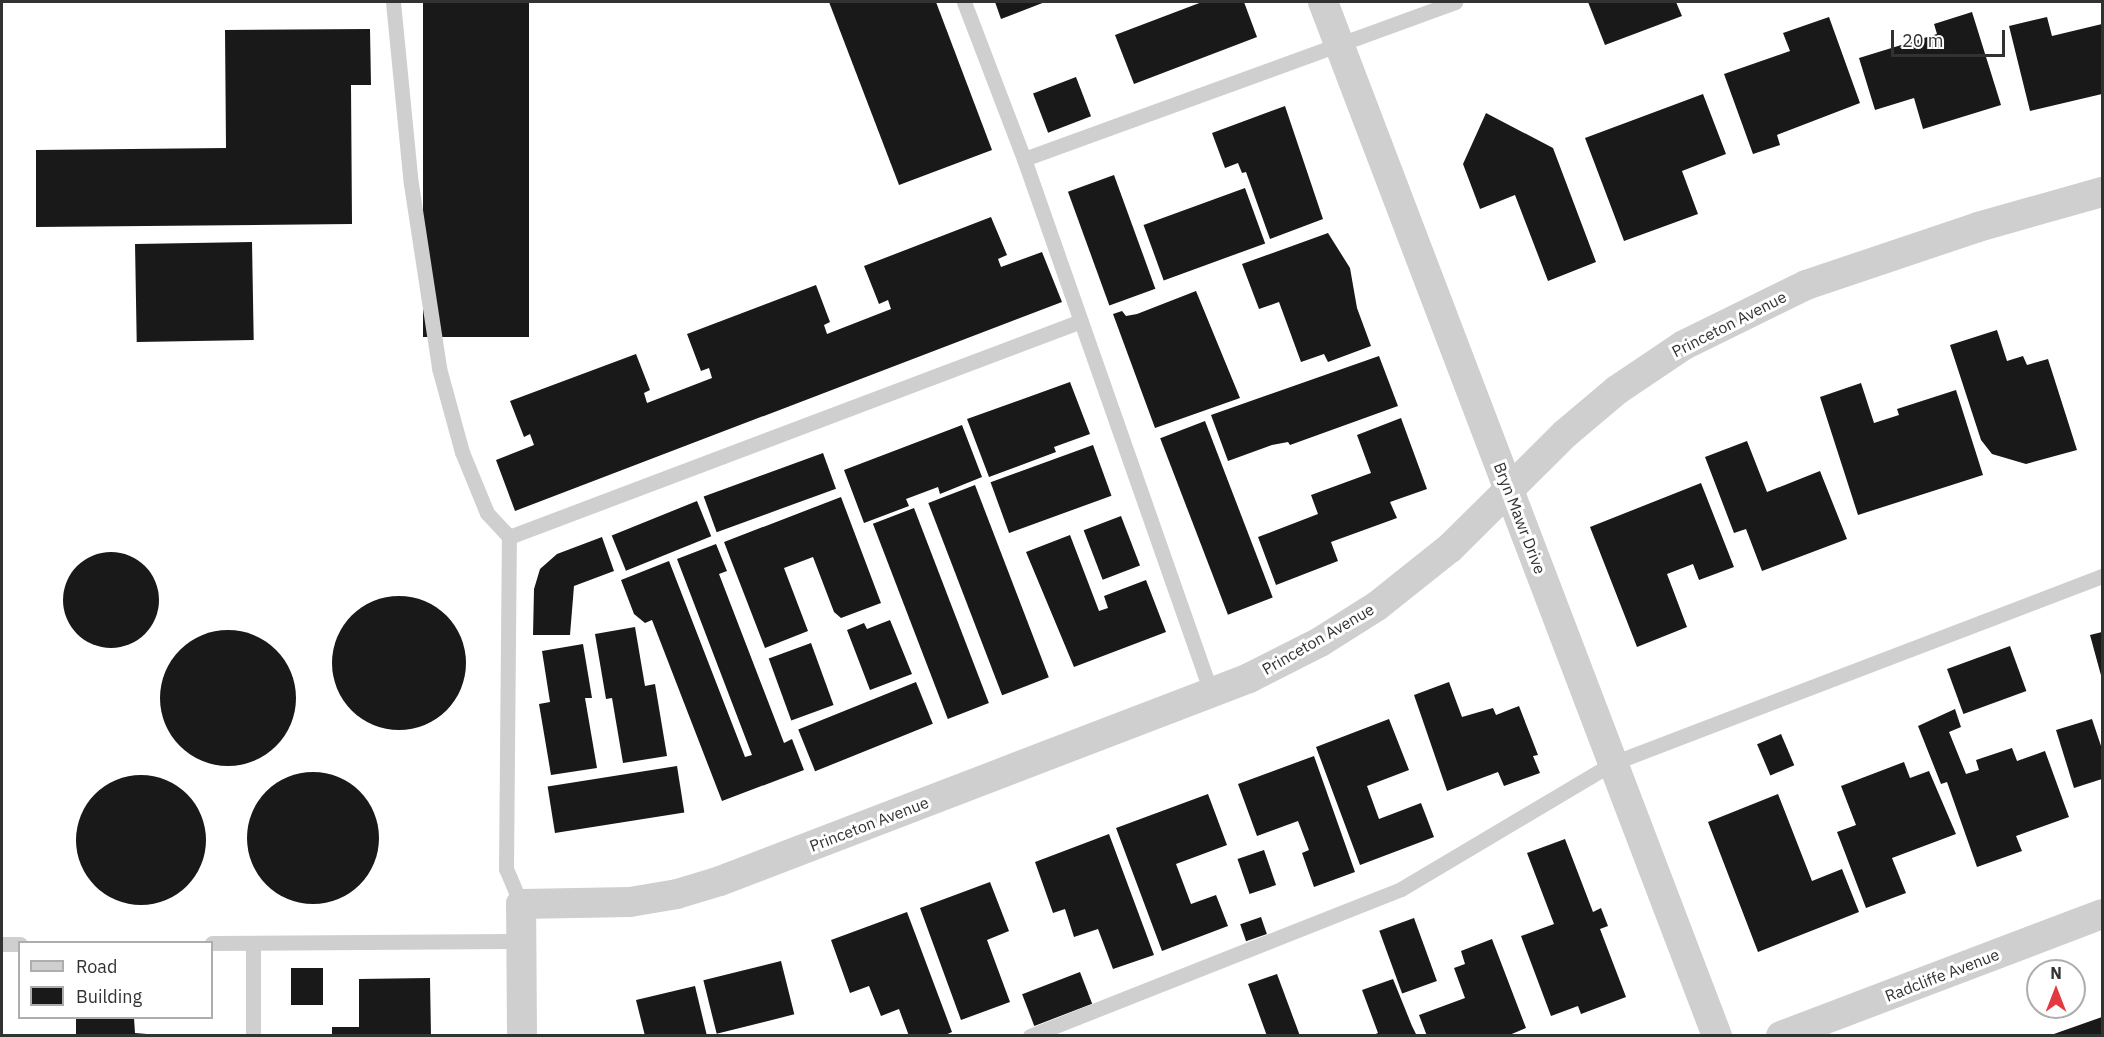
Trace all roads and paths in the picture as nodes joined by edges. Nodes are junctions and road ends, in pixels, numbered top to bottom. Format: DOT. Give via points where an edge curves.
graph roads {
  1 [pos="393,2"];
  2 [pos="964,2"];
  3 [pos="1323,2"];
  4 [pos="1455,2"];
  5 [pos="1340,45"];
  6 [pos="1024,159"];
  7 [pos="2103,192"];
  8 [pos="1081,321"];
  9 [pos="1509,489"];
  10 [pos="509,537"];
  11 [pos="2103,576"];
  12 [pos="1211,693"];
  13 [pos="1613,763"];
  14 [pos="521,904"];
  15 [pos="2103,914"];
  16 [pos="522,941"];
  17 [pos="252,943"];
  18 [pos="2,944"];
  19 [pos="18,944"];
  20 [pos="213,944"];
  21 [pos="253,1035"];
  22 [pos="522,1035"];
  23 [pos="1030,1035"];
  24 [pos="1717,1035"];
  25 [pos="1781,1035"];
  1 -- 10 [label="lane" via="411,184 439,368 474,483 487,513"];
  2 -- 6 [label="lane"];
  3 -- 5 [label="street, Bryn Mawr Drive"];
  4 -- 5 [label="lane"];
  5 -- 6 [label="lane"];
  5 -- 9 [label="street, Bryn Mawr Drive"];
  6 -- 8 [label="lane"];
  7 -- 9 [label="street, Princeton Avenue" via="1978,227 1806,285 1755,307 1684,345 1617,390"];
  8 -- 10 [label="lane"];
  8 -- 12 [label="lane"];
  9 -- 12 [label="street, Princeton Avenue" via="1450,548 1377,606 1320,642"];
  9 -- 13 [label="street, Bryn Mawr Drive"];
  10 -- 14 [label="lane" via="506,869"];
  11 -- 13 [label="lane"];
  12 -- 14 [label="street, Princeton Avenue" via="688,891 630,902"];
  13 -- 23 [label="lane" via="1401,890"];
  13 -- 24 [label="street, Bryn Mawr Drive"];
  14 -- 16 [label="street"];
  15 -- 25 [label="street, Radcliffe Avenue"];
  16 -- 17 [label="lane"];
  16 -- 22 [label="street"];
  17 -- 20 [label="lane"];
  17 -- 21 [label="lane"];
  18 -- 19 [label="lane"];
}
